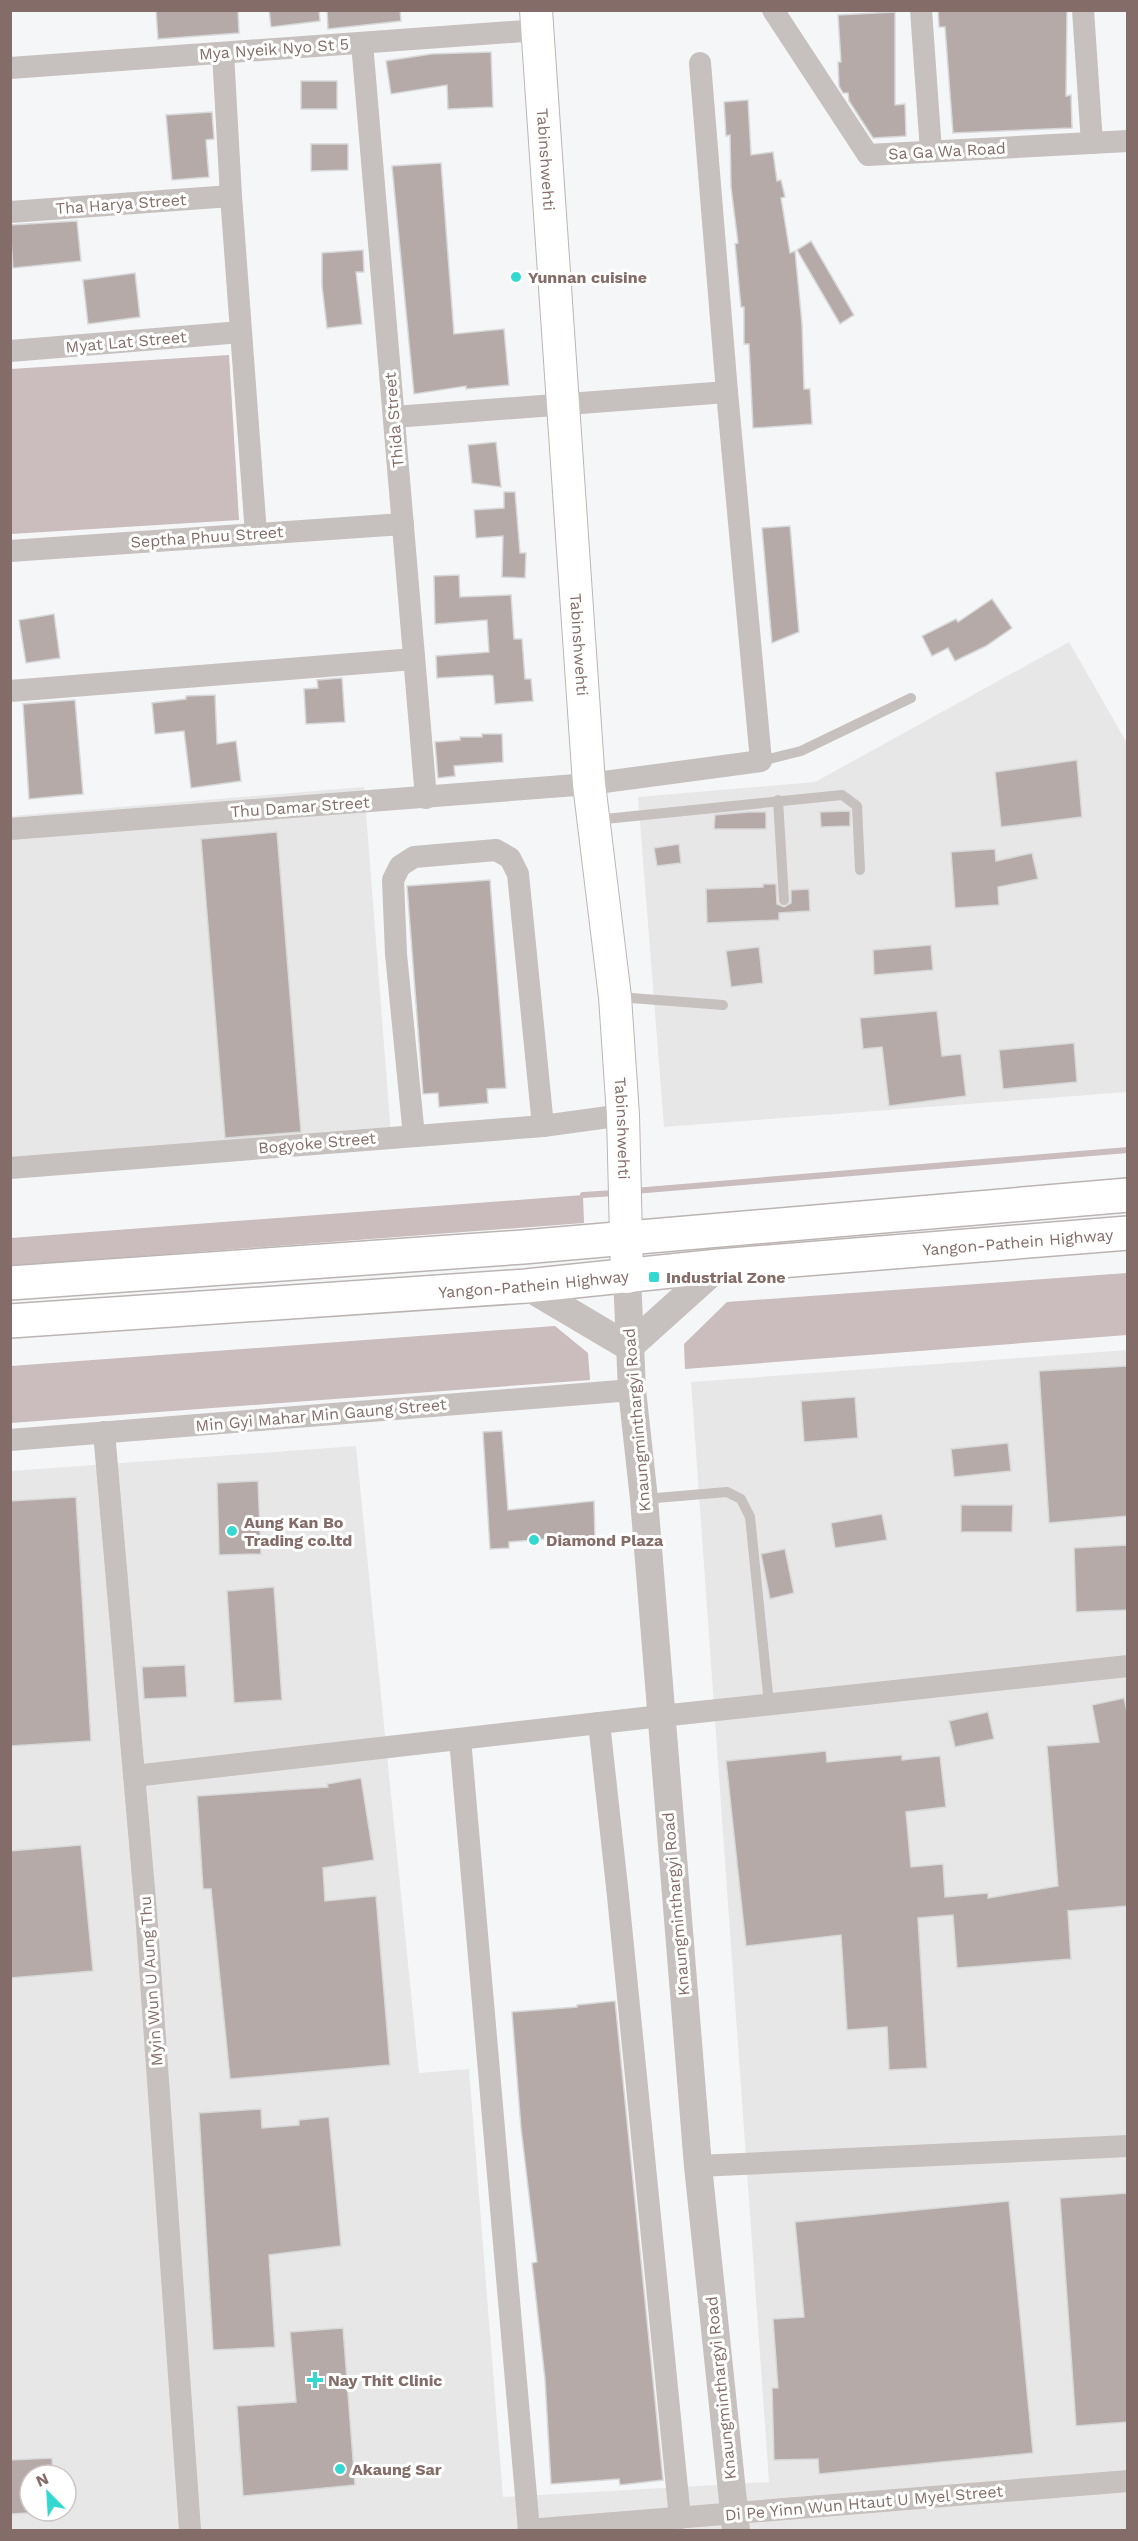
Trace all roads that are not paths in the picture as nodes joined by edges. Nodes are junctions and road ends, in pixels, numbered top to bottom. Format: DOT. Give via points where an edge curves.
graph roads {
  1 [pos="773,10"];
  2 [pos="921,10"];
  3 [pos="1083,10"];
  4 [pos="537,20"];
  5 [pos="362,43"];
  6 [pos="223,53"];
  7 [pos="700,63"];
  8 [pos="10,68"];
  9 [pos="1128,141"];
  10 [pos="1092,143"];
  11 [pos="931,151"];
  12 [pos="231,196"];
  13 [pos="10,212"];
  14 [pos="241,332"];
  15 [pos="10,351"];
  16 [pos="727,392"];
  17 [pos="563,404"];
  18 [pos="394,417"];
  19 [pos="403,524"];
  20 [pos="256,534"];
  21 [pos="10,551"];
  22 [pos="414,658"];
  23 [pos="10,691"];
  24 [pos="911,698"];
  25 [pos="761,761"];
  26 [pos="589,784"];
  27 [pos="426,798"];
  28 [pos="778,801"];
  29 [pos="595,820"];
  30 [pos="10,829"];
  31 [pos="860,870"];
  32 [pos="784,900"];
  33 [pos="615,997"];
  34 [pos="723,1005"];
  35 [pos="623,1115"];
  36 [pos="543,1126"];
  37 [pos="414,1136"];
  38 [pos="10,1168"];
  39 [pos="1128,1194"];
  40 [pos="1128,1233"];
  41 [pos="625,1238"];
  42 [pos="718,1266"];
  43 [pos="627,1277"];
  44 [pos="10,1283"];
  45 [pos="526,1286"];
  46 [pos="10,1321"];
  47 [pos="629,1347"];
  48 [pos="632,1390"];
  49 [pos="104,1432"];
  50 [pos="10,1440"];
  51 [pos="644,1499"];
  52 [pos="1128,1666"];
  53 [pos="769,1704"];
  54 [pos="661,1716"];
  55 [pos="599,1723"];
  56 [pos="460,1738"];
  57 [pos="134,1776"];
  58 [pos="1128,2146"];
  59 [pos="698,2166"];
  60 [pos="1128,2481"];
  61 [pos="680,2518"];
  62 [pos="735,2522"];
  63 [pos="190,2530"];
  64 [pos="528,2530"];
  1 -- 11 [label="street, Sa Ga Wa Road" via="868,155"];
  2 -- 11 [label="street"];
  3 -- 10 [label="street"];
  4 -- 5 [label="street, Mya Nyeik Nyo St 5"];
  4 -- 17 [label="main road, Tabinshwehti"];
  5 -- 6 [label="street, Mya Nyeik Nyo St 5"];
  5 -- 18 [label="street, Thida Street"];
  6 -- 8 [label="street, Mya Nyeik Nyo St 5"];
  6 -- 12 [label="street"];
  7 -- 16 [label="street"];
  9 -- 10 [label="street, Sa Ga Wa Road"];
  10 -- 11 [label="street, Sa Ga Wa Road"];
  12 -- 13 [label="street, Tha Harya Street"];
  12 -- 14 [label="street"];
  14 -- 15 [label="street, Myat Lat Street"];
  14 -- 20 [label="street"];
  16 -- 17 [label="street"];
  16 -- 25 [label="street"];
  17 -- 18 [label="street"];
  17 -- 26 [label="main road, Tabinshwehti"];
  18 -- 19 [label="street, Thida Street"];
  19 -- 20 [label="street, Septha Phuu Street"];
  19 -- 22 [label="street, Thida Street"];
  20 -- 21 [label="street, Septha Phuu Street"];
  22 -- 23 [label="street"];
  22 -- 27 [label="street, Thida Street"];
  24 -- 25 [label="lane" via="801,751"];
  25 -- 26 [label="street, Thu Damar Street"];
  26 -- 27 [label="street, Thu Damar Street"];
  26 -- 29 [label="main road, Tabinshwehti"];
  27 -- 30 [label="street, Thu Damar Street"];
  28 -- 29 [label="lane"];
  28 -- 31 [label="lane" via="842,795 849,799 857,806"];
  28 -- 32 [label="lane"];
  29 -- 33 [label="main road, Tabinshwehti"];
  33 -- 34 [label="lane"];
  33 -- 35 [label="main road, Tabinshwehti"];
  35 -- 36 [label="street, Bogyoke Street"];
  35 -- 41 [label="main road, Tabinshwehti"];
  36 -- 37 [label="street, Bogyoke Street"];
  36 -- 37 [label="street" via="518,874 510,858 496,850 414,857 400,866 393,880 396,954"];
  37 -- 38 [label="street, Bogyoke Street"];
  39 -- 41 [label="main road"];
  40 -- 42 [label="main road, Yangon-Pathein Highway"];
  41 -- 43 [label="main road, Tabinshwehti"];
  41 -- 44 [label="main road"];
  42 -- 43 [label="main road, Yangon-Pathein Highway"];
  42 -- 47 [label="street"];
  43 -- 45 [label="main road, Yangon-Pathein Highway"];
  43 -- 47 [label="street, Knaungminthargyi Road"];
  45 -- 46 [label="main road, Yangon-Pathein Highway"];
  45 -- 47 [label="street"];
  47 -- 48 [label="street, Knaungminthargyi Road"];
  48 -- 49 [label="street, Min Gyi Mahar Min Gaung Street"];
  48 -- 51 [label="street, Knaungminthargyi Road"];
  49 -- 50 [label="street, Min Gyi Mahar Min Gaung Street"];
  49 -- 57 [label="street, Myin Wun U Aung Thu"];
  51 -- 53 [label="lane" via="727,1492 741,1500 750,1517"];
  51 -- 54 [label="street, Knaungminthargyi Road"];
  52 -- 53 [label="street"];
  53 -- 54 [label="street"];
  54 -- 55 [label="street"];
  54 -- 59 [label="street, Knaungminthargyi Road"];
  55 -- 56 [label="street"];
  55 -- 61 [label="street"];
  56 -- 57 [label="street"];
  56 -- 64 [label="street"];
  57 -- 63 [label="street, Myin Wun U Aung Thu"];
  58 -- 59 [label="street"];
  59 -- 62 [label="street, Knaungminthargyi Road"];
  60 -- 62 [label="street, Di Pe Yinn Wun Htaut U Myel Street"];
  61 -- 62 [label="street, Di Pe Yinn Wun Htaut U Myel Street"];
  61 -- 64 [label="street, Di Pe Yinn Wun Htaut U Myel Street"];
}
